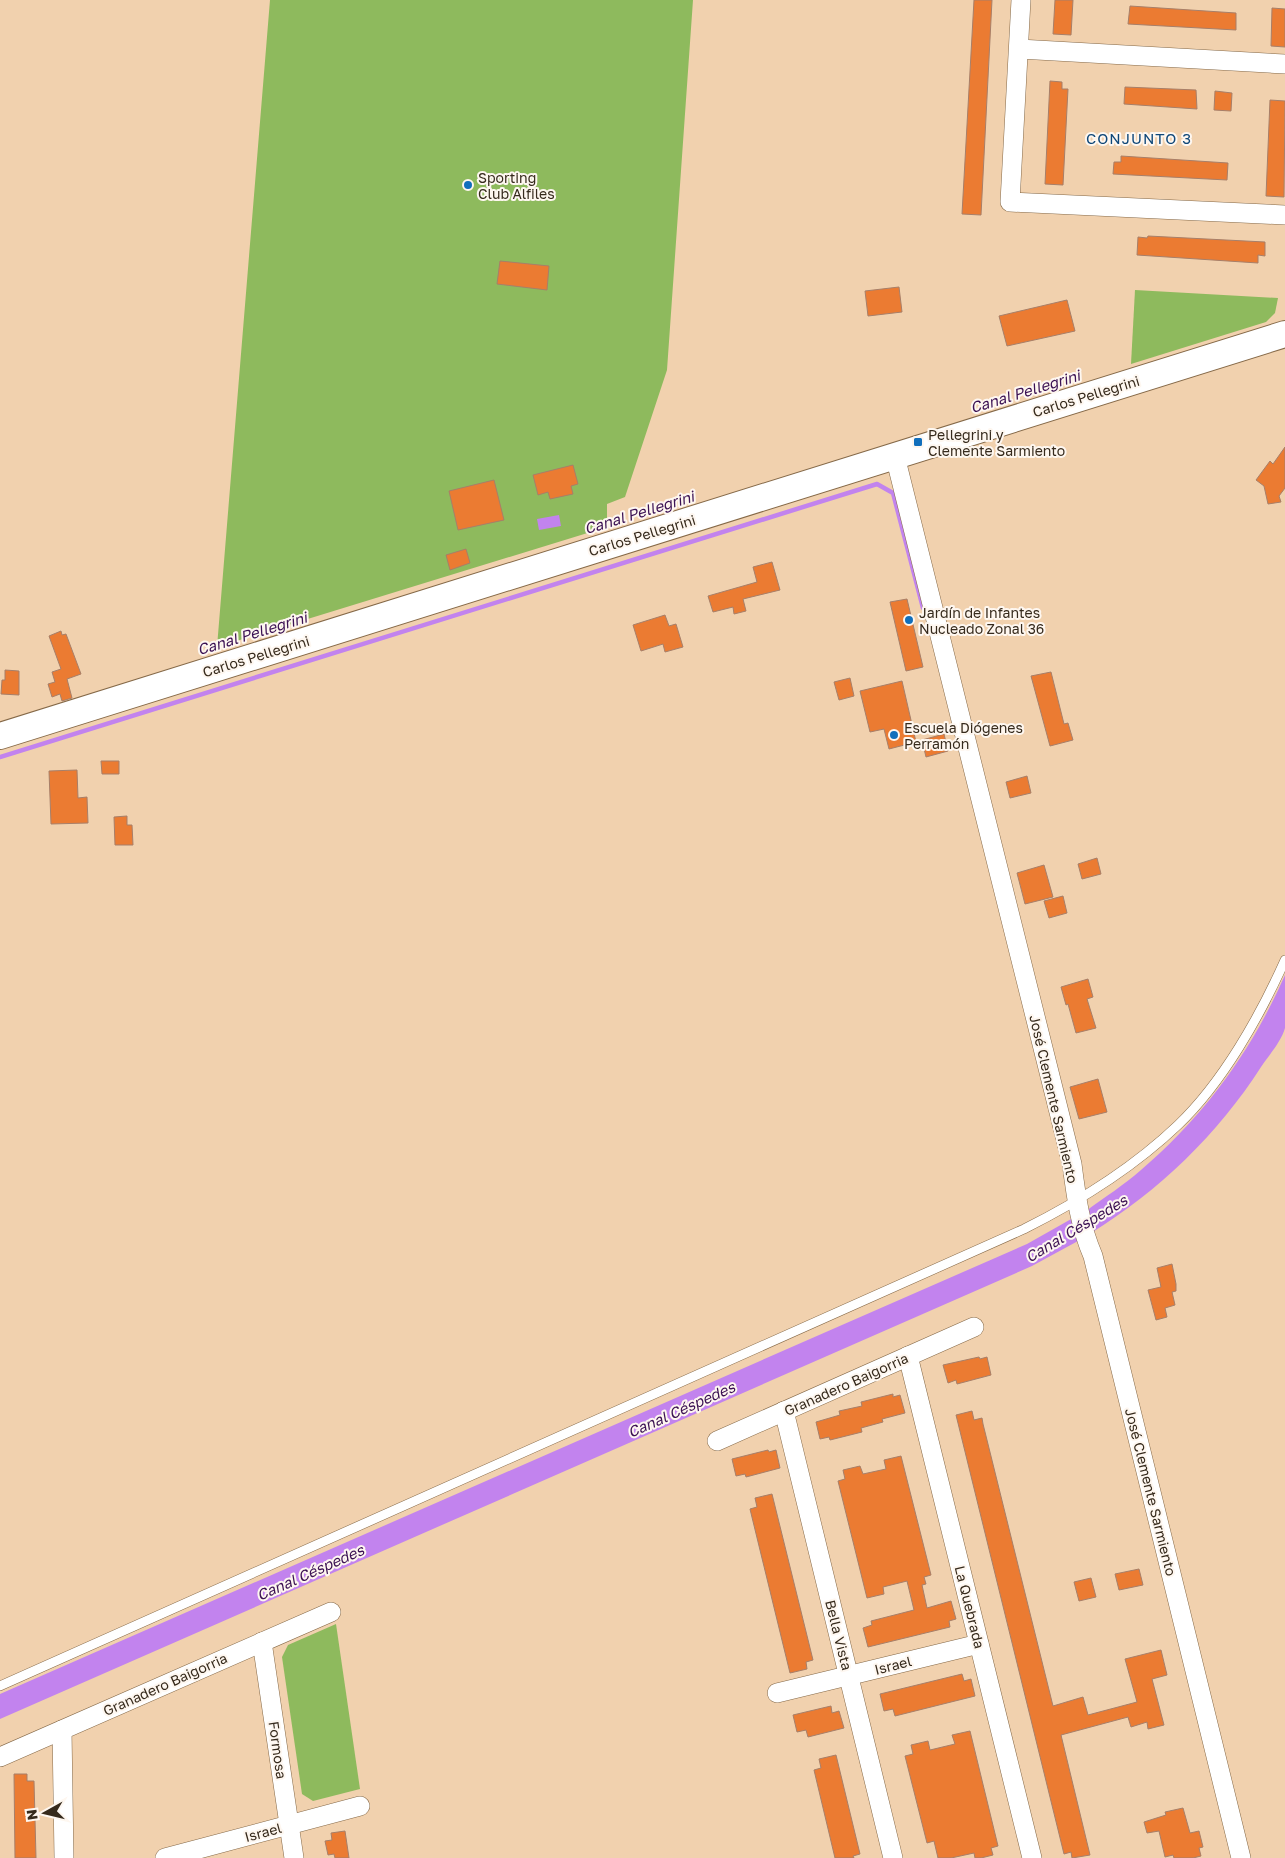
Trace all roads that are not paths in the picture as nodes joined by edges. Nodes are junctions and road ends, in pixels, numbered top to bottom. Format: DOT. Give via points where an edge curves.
graph roads {
  1 [pos="1021,0"];
  2 [pos="1019,49"];
  3 [pos="1285,64"];
  4 [pos="1285,216"];
  5 [pos="1285,334"];
  6 [pos="894,456"];
  7 [pos="0,736"];
  8 [pos="1285,960"];
  9 [pos="1078,1208"];
  10 [pos="974,1327"];
  11 [pos="908,1356"];
  12 [pos="784,1412"];
  13 [pos="717,1441"];
  14 [pos="331,1612"];
  15 [pos="262,1642"];
  16 [pos="979,1644"];
  17 [pos="849,1676"];
  18 [pos="0,1686"];
  19 [pos="777,1693"];
  20 [pos="62,1730"];
  21 [pos="0,1757"];
  22 [pos="360,1806"];
  23 [pos="289,1825"];
  24 [pos="64,1858"];
  25 [pos="165,1858"];
  26 [pos="294,1858"];
  27 [pos="893,1858"];
  28 [pos="1032,1858"];
  29 [pos="1241,1858"];
  1 -- 2 [label="street"];
  2 -- 3 [label="street"];
  2 -- 4 [label="street" via="1010,202"];
  5 -- 6 [label="main road, Carlos Pellegrini"];
  6 -- 7 [label="main road, Carlos Pellegrini"];
  6 -- 9 [label="street, José Clemente Sarmiento" via="1063,1127"];
  8 -- 9 [label="lane" via="1267,1000 1207,1092 1179,1124"];
  9 -- 18 [label="lane" via="1015,1233"];
  9 -- 29 [label="street, José Clemente Sarmiento" via="1093,1256"];
  10 -- 11 [label="street, Granadero Baigorria"];
  11 -- 12 [label="street, Granadero Baigorria"];
  11 -- 16 [label="street, La Quebrada"];
  12 -- 13 [label="street, Granadero Baigorria"];
  12 -- 17 [label="street, Bella Vista"];
  14 -- 15 [label="street, Granadero Baigorria"];
  15 -- 20 [label="street, Granadero Baigorria"];
  15 -- 23 [label="street, Formosa"];
  16 -- 17 [label="street, Israel"];
  16 -- 28 [label="street, La Quebrada"];
  17 -- 19 [label="street, Israel"];
  17 -- 27 [label="street, Bella Vista"];
  20 -- 21 [label="street, Granadero Baigorria"];
  20 -- 24 [label="street"];
  22 -- 23 [label="street, Israel"];
  23 -- 25 [label="street, Israel"];
  23 -- 26 [label="street, Formosa"];
}
